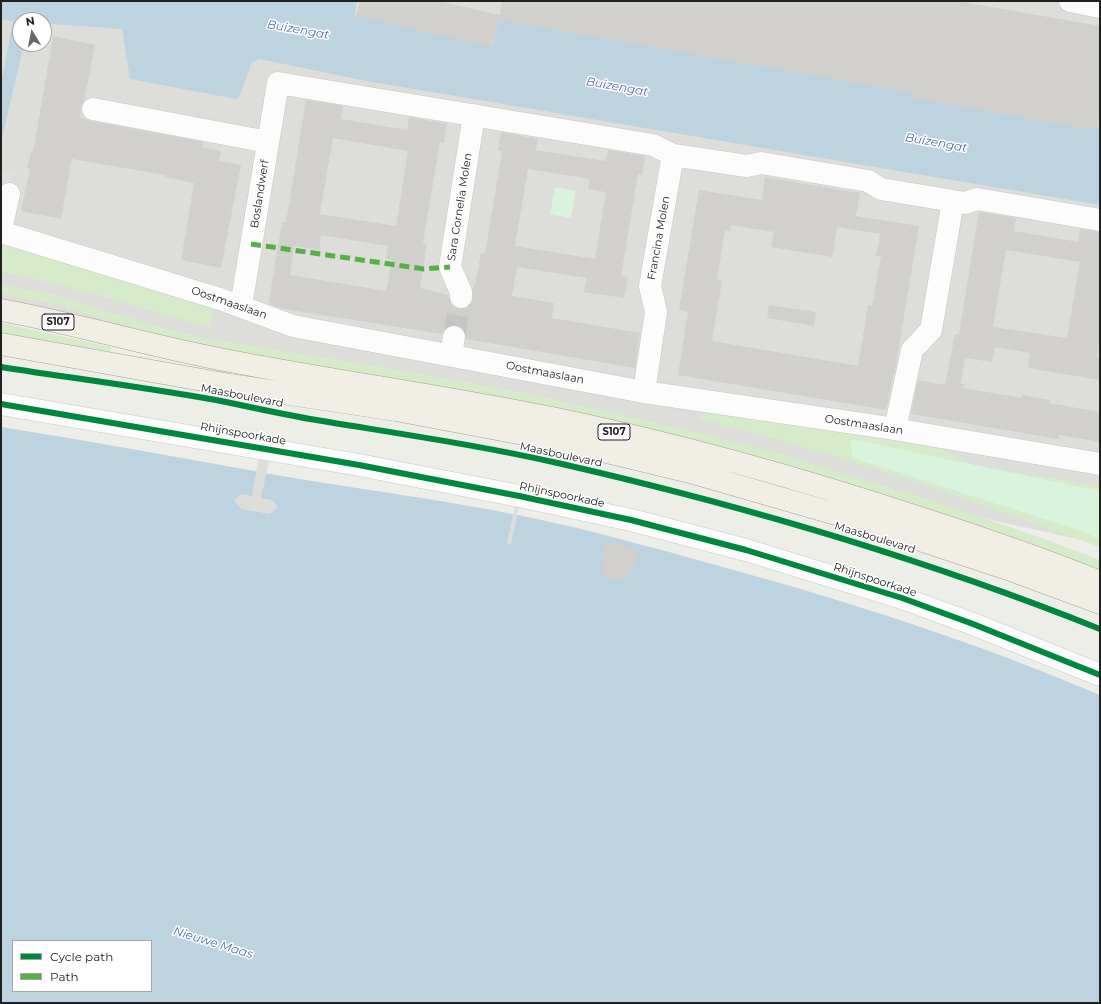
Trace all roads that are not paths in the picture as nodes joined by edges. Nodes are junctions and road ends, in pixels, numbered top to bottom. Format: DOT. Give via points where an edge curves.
graph roads {
  1 [pos="1070,1"];
  2 [pos="1100,7"];
  3 [pos="93,109"];
  4 [pos="474,115"];
  5 [pos="268,142"];
  6 [pos="673,155"];
  7 [pos="9,194"];
  8 [pos="952,200"];
  9 [pos="1100,220"];
  10 [pos="1,228"];
  11 [pos="1,232"];
  12 [pos="461,297"];
  13 [pos="241,306"];
  14 [pos="1,310"];
  15 [pos="1,344"];
  16 [pos="644,392"];
  17 [pos="1,404"];
  18 [pos="895,429"];
  19 [pos="1100,464"];
  20 [pos="1100,582"];
  21 [pos="1100,603"];
  22 [pos="1100,675"];
  1 -- 2 [label="street"];
  3 -- 5 [label="street"];
  4 -- 5 [label="street, Boslandwerf" via="278,83"];
  4 -- 6 [label="street" via="653,145"];
  4 -- 12 [label="street, Sara Cornelia Molen" via="450,267"];
  5 -- 13 [label="street, Boslandwerf"];
  6 -- 8 [label="street" via="747,166 761,163 868,181 881,189"];
  6 -- 16 [label="street, Francina Molen" via="650,286 656,312"];
  7 -- 10 [label="street"];
  8 -- 9 [label="street" via="965,203 977,199"];
  8 -- 18 [label="street" via="931,330 912,350"];
  11 -- 13 [label="street, Oostmaaslaan"];
  13 -- 16 [label="street, Oostmaaslaan" via="293,326 452,346"];
  14 -- 20 [label="main road, S107" via="233,362 494,406 661,443 886,507 993,542"];
  15 -- 21 [label="main road, Maasboulevard / S107" via="230,385 396,410 566,442 690,472 859,520 993,564"];
  16 -- 18 [label="street, Oostmaaslaan"];
  17 -- 22 [label="street, Rhijnspoorkade" via="359,464 631,520 746,550 902,598"];
  18 -- 19 [label="street, Oostmaaslaan"];
}
